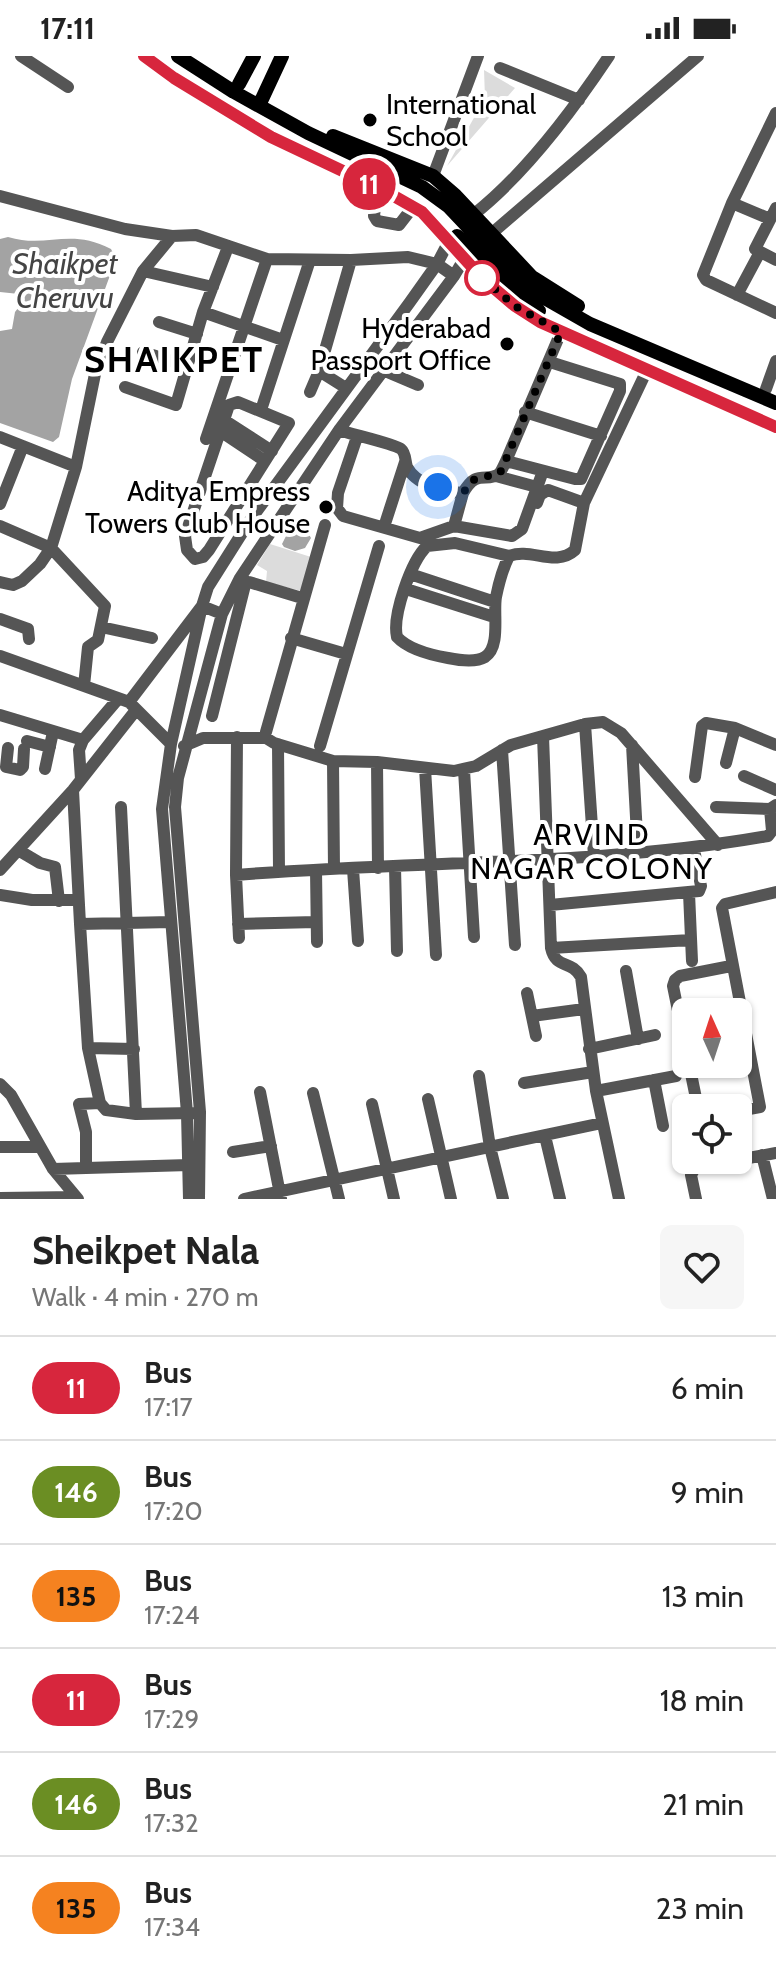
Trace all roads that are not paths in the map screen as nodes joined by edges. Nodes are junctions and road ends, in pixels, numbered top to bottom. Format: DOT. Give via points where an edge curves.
graph roads {
  1 [pos="21,56"];
  2 [pos="145,56"];
  3 [pos="156,56"];
  4 [pos="178,56"];
  5 [pos="194,56"];
  6 [pos="254,56"];
  7 [pos="282,56"];
  8 [pos="478,56"];
  9 [pos="609,56"];
  10 [pos="698,56"];
  11 [pos="500,68"];
  12 [pos="239,84"];
  13 [pos="68,87"];
  14 [pos="262,99"];
  15 [pos="579,100"];
  16 [pos="776,113"];
  17 [pos="433,176"];
  18 [pos="377,188"];
  19 [pos="0,196"];
  20 [pos="732,203"];
  21 [pos="413,207"];
  22 [pos="773,214"];
  23 [pos="473,215"];
  24 [pos="491,234"];
  25 [pos="172,236"];
  26 [pos="449,241"];
  27 [pos="228,247"];
  28 [pos="757,250"];
  29 [pos="267,259"];
  30 [pos="464,259"];
  31 [pos="310,260"];
  32 [pos="351,260"];
  33 [pos="776,260"];
  34 [pos="437,264"];
  35 [pos="143,271"];
  36 [pos="454,276"];
  37 [pos="740,277"];
  38 [pos="213,287"];
  39 [pos="737,295"];
  40 [pos="203,312"];
  41 [pos="776,313"];
  42 [pos="159,322"];
  43 [pos="243,327"];
  44 [pos="564,333"];
  45 [pos="625,333"];
  46 [pos="197,334"];
  47 [pos="283,340"];
  48 [pos="143,352"];
  49 [pos="615,357"];
  50 [pos="776,361"];
  51 [pos="553,363"];
  52 [pos="187,366"];
  53 [pos="647,370"];
  54 [pos="319,371"];
  55 [pos="385,371"];
  56 [pos="418,385"];
  57 [pos="125,387"];
  58 [pos="346,388"];
  59 [pos="773,391"];
  60 [pos="310,392"];
  61 [pos="262,407"];
  62 [pos="528,413"];
  63 [pos="776,418"];
  64 [pos="289,423"];
  65 [pos="222,426"];
  66 [pos="776,427"];
  67 [pos="337,433"];
  68 [pos="601,436"];
  69 [pos="0,437"];
  70 [pos="309,438"];
  71 [pos="206,439"];
  72 [pos="356,440"];
  73 [pos="23,446"];
  74 [pos="268,456"];
  75 [pos="506,461"];
  76 [pos="405,462"];
  77 [pos="76,467"];
  78 [pos="543,471"];
  79 [pos="496,476"];
  80 [pos="537,487"];
  81 [pos="463,493"];
  82 [pos="584,503"];
  83 [pos="0,504"];
  84 [pos="242,514"];
  85 [pos="325,525"];
  86 [pos="0,526"];
  87 [pos="454,526"];
  88 [pos="384,527"];
  89 [pos="379,546"];
  90 [pos="51,548"];
  91 [pos="514,554"];
  92 [pos="410,574"];
  93 [pos="0,582"];
  94 [pos="249,582"];
  95 [pos="406,589"];
  96 [pos="302,598"];
  97 [pos="495,602"];
  98 [pos="202,606"];
  99 [pos="222,614"];
  100 [pos="494,617"];
  101 [pos="0,619"];
  102 [pos="101,627"];
  103 [pos="152,638"];
  104 [pos="291,638"];
  105 [pos="29,639"];
  106 [pos="346,654"];
  107 [pos="0,656"];
  108 [pos="84,686"];
  109 [pos="128,704"];
  110 [pos="0,715"];
  111 [pos="212,716"];
  112 [pos="585,724"];
  113 [pos="32,726"];
  114 [pos="735,728"];
  115 [pos="53,732"];
  116 [pos="266,732"];
  117 [pos="543,736"];
  118 [pos="237,737"];
  119 [pos="83,740"];
  120 [pos="171,744"];
  121 [pos="278,744"];
  122 [pos="26,745"];
  123 [pos="632,745"];
  124 [pos="776,745"];
  125 [pos="320,746"];
  126 [pos="50,747"];
  127 [pos="187,747"];
  128 [pos="4,748"];
  129 [pos="502,750"];
  130 [pos="333,761"];
  131 [pos="377,762"];
  132 [pos="726,763"];
  133 [pos="425,768"];
  134 [pos="45,769"];
  135 [pos="464,770"];
  136 [pos="744,776"];
  137 [pos="695,777"];
  138 [pos="81,779"];
  139 [pos="73,790"];
  140 [pos="776,790"];
  141 [pos="121,807"];
  142 [pos="716,807"];
  143 [pos="773,807"];
  144 [pos="774,833"];
  145 [pos="718,845"];
  146 [pos="694,849"];
  147 [pos="18,850"];
  148 [pos="638,853"];
  149 [pos="594,856"];
  150 [pos="549,858"];
  151 [pos="510,861"];
  152 [pos="471,864"];
  153 [pos="432,866"];
  154 [pos="395,867"];
  155 [pos="378,868"];
  156 [pos="334,869"];
  157 [pos="353,869"];
  158 [pos="0,870"];
  159 [pos="316,870"];
  160 [pos="279,871"];
  161 [pos="236,875"];
  162 [pos="776,892"];
  163 [pos="689,893"];
  164 [pos="0,895"];
  165 [pos="78,900"];
  166 [pos="59,901"];
  167 [pos="550,905"];
  168 [pos="128,922"];
  169 [pos="171,922"];
  170 [pos="316,922"];
  171 [pos="80,924"];
  172 [pos="238,924"];
  173 [pos="474,937"];
  174 [pos="239,938"];
  175 [pos="691,940"];
  176 [pos="358,941"];
  177 [pos="317,942"];
  178 [pos="515,945"];
  179 [pos="551,948"];
  180 [pos="397,951"];
  181 [pos="436,955"];
  182 [pos="692,961"];
  183 [pos="731,966"];
  184 [pos="626,971"];
  185 [pos="527,993"];
  186 [pos="675,998"];
  187 [pos="584,1009"];
  188 [pos="532,1016"];
  189 [pos="655,1035"];
  190 [pos="536,1036"];
  191 [pos="638,1039"];
  192 [pos="88,1048"];
  193 [pos="134,1049"];
  194 [pos="589,1049"];
  195 [pos="593,1072"];
  196 [pos="479,1076"];
  197 [pos="672,1077"];
  198 [pos="654,1080"];
  199 [pos="524,1083"];
  200 [pos="0,1084"];
  201 [pos="596,1091"];
  202 [pos="260,1092"];
  203 [pos="313,1093"];
  204 [pos="428,1099"];
  205 [pos="100,1103"];
  206 [pos="372,1104"];
  207 [pos="776,1104"];
  208 [pos="760,1107"];
  209 [pos="752,1108"];
  210 [pos="194,1113"];
  211 [pos="136,1114"];
  212 [pos="602,1123"];
  213 [pos="663,1126"];
  214 [pos="545,1136"];
  215 [pos="271,1146"];
  216 [pos="0,1147"];
  217 [pos="40,1147"];
  218 [pos="490,1147"];
  219 [pos="233,1152"];
  220 [pos="776,1153"];
  221 [pos="762,1155"];
  222 [pos="441,1157"];
  223 [pos="752,1157"];
  224 [pos="189,1165"];
  225 [pos="86,1168"];
  226 [pos="53,1169"];
  227 [pos="388,1170"];
  228 [pos="692,1174"];
  229 [pos="335,1181"];
  230 [pos="280,1196"];
  231 [pos="0,1198"];
  232 [pos="77,1198"];
  233 [pos="189,1199"];
  234 [pos="199,1199"];
  235 [pos="244,1199"];
  236 [pos="339,1199"];
  237 [pos="394,1199"];
  238 [pos="451,1199"];
  239 [pos="503,1199"];
  240 [pos="560,1199"];
  241 [pos="619,1199"];
  242 [pos="696,1199"];
  243 [pos="773,1199"];
  1 -- 13 [label="street"];
  2 -- 18 [label="main road" via="271,137"];
  3 -- 63 [label="main road" via="227,104 418,201 531,306"];
  4 -- 59 [label="main road" via="308,133 422,187 541,296 590,324"];
  5 -- 12 [label="main road"];
  6 -- 12 [label="main road"];
  7 -- 14 [label="main road"];
  8 -- 17 [label="street"];
  9 -- 15 [label="street"];
  10 -- 24 [label="street"];
  11 -- 15 [label="street"];
  12 -- 14 [label="main road"];
  14 -- 17 [label="main road" via="312,127"];
  15 -- 23 [label="street" via="496,197"];
  16 -- 20 [label="street"];
  17 -- 23 [label="main road"];
  18 -- 21 [label="main road"];
  18 -- 21 [label="street" via="377,221 399,225"];
  19 -- 25 [label="street"];
  20 -- 22 [label="street"];
  20 -- 39 [label="street" via="703,275"];
  21 -- 26 [label="main road"];
  22 -- 28 [label="street"];
  23 -- 24 [label="main road"];
  24 -- 45 [label="main road" via="532,277"];
  25 -- 27 [label="street" via="196,235"];
  25 -- 35 [label="street"];
  26 -- 30 [label="main road"];
  26 -- 34 [label="street"];
  27 -- 29 [label="street"];
  27 -- 38 [label="street"];
  28 -- 33 [label="street"];
  28 -- 37 [label="street"];
  28 -- 39 [label="street"];
  29 -- 31 [label="street"];
  29 -- 43 [label="street"];
  30 -- 36 [label="street"];
  30 -- 44 [label="main road" via="515,306"];
  31 -- 32 [label="street"];
  31 -- 47 [label="street"];
  32 -- 34 [label="street" via="408,257"];
  32 -- 54 [label="street"];
  34 -- 36 [label="street"];
  34 -- 58 [label="street"];
  35 -- 38 [label="street"];
  35 -- 77 [label="street" via="95,374"];
  36 -- 55 [label="street"];
  38 -- 40 [label="street"];
  39 -- 41 [label="street"];
  40 -- 43 [label="street"];
  40 -- 46 [label="street"];
  42 -- 46 [label="street"];
  43 -- 47 [label="street"];
  43 -- 71 [label="street"];
  44 -- 49 [label="main road"];
  44 -- 51 [label="street"];
  44 -- 62 [label="street"];
  45 -- 49 [label="main road"];
  45 -- 59 [label="main road"];
  46 -- 52 [label="street"];
  47 -- 61 [label="street"];
  48 -- 52 [label="street"];
  49 -- 53 [label="main road"];
  50 -- 59 [label="street"];
  51 -- 62 [label="street"];
  51 -- 68 [label="street" via="620,384"];
  52 -- 57 [label="street" via="176,405"];
  53 -- 66 [label="main road"];
  53 -- 82 [label="street"];
  54 -- 58 [label="street"];
  54 -- 60 [label="street"];
  55 -- 56 [label="street"];
  55 -- 67 [label="street"];
  58 -- 70 [label="street"];
  62 -- 68 [label="street"];
  62 -- 75 [label="street"];
  64 -- 65 [label="street" via="238,402 229,405"];
  64 -- 70 [label="street"];
  64 -- 74 [label="street"];
  65 -- 74 [label="street"];
  65 -- 84 [label="street" via="185,536 192,557 203,557"];
  67 -- 72 [label="street"];
  67 -- 94 [label="street"];
  68 -- 78 [label="street" via="581,479"];
  69 -- 73 [label="street"];
  70 -- 84 [label="street"];
  72 -- 76 [label="street" via="397,447"];
  72 -- 88 [label="street" via="337,508 343,516"];
  73 -- 77 [label="street"];
  73 -- 83 [label="street"];
  74 -- 84 [label="street"];
  75 -- 78 [label="street"];
  75 -- 79 [label="street"];
  76 -- 81 [label="street" via="421,482"];
  76 -- 88 [label="street"];
  77 -- 90 [label="street"];
  78 -- 80 [label="street"];
  79 -- 80 [label="street"];
  79 -- 81 [label="street" via="480,476"];
  80 -- 87 [label="street" via="518,534"];
  81 -- 87 [label="street"];
  82 -- 91 [label="street" via="570,554 553,559"];
  82 -- 91 [label="street" via="543,492"];
  84 -- 98 [label="street"];
  85 -- 96 [label="street"];
  86 -- 90 [label="street"];
  87 -- 88 [label="street" via="420,538"];
  89 -- 106 [label="street"];
  90 -- 93 [label="street" via="21,587"];
  90 -- 102 [label="street" via="105,606"];
  91 -- 92 [label="street" via="434,543 423,549"];
  91 -- 97 [label="street" via="500,573"];
  92 -- 95 [label="street"];
  92 -- 97 [label="street"];
  94 -- 96 [label="street"];
  94 -- 99 [label="street"];
  94 -- 111 [label="street"];
  95 -- 100 [label="street"];
  95 -- 100 [label="street" via="395,631 416,650 467,660 484,657 493,642"];
  96 -- 104 [label="street"];
  97 -- 100 [label="street"];
  98 -- 99 [label="street"];
  98 -- 109 [label="street"];
  98 -- 120 [label="street"];
  99 -- 127 [label="street"];
  101 -- 105 [label="street" via="28,629"];
  102 -- 103 [label="street"];
  102 -- 108 [label="street" via="98,641 88,647"];
  104 -- 106 [label="street"];
  104 -- 116 [label="street"];
  106 -- 125 [label="street"];
  107 -- 108 [label="street"];
  108 -- 109 [label="street"];
  109 -- 119 [label="street"];
  109 -- 120 [label="street"];
  109 -- 138 [label="street"];
  110 -- 113 [label="street"];
  112 -- 117 [label="street"];
  112 -- 123 [label="street" via="612,726"];
  112 -- 149 [label="street"];
  113 -- 115 [label="street"];
  113 -- 122 [label="street"];
  114 -- 124 [label="street"];
  114 -- 132 [label="street"];
  114 -- 137 [label="street" via="702,726"];
  115 -- 119 [label="street"];
  115 -- 126 [label="street"];
  117 -- 129 [label="street"];
  117 -- 150 [label="street"];
  118 -- 121 [label="street"];
  118 -- 127 [label="street" via="203,738"];
  118 -- 161 [label="street"];
  119 -- 138 [label="street"];
  120 -- 127 [label="street"];
  120 -- 169 [label="street" via="162,809"];
  121 -- 130 [label="street"];
  121 -- 160 [label="street"];
  122 -- 126 [label="street"];
  122 -- 128 [label="street"];
  122 -- 128 [label="street" via="20,770 6,767"];
  123 -- 145 [label="street"];
  123 -- 148 [label="street"];
  126 -- 134 [label="street"];
  127 -- 210 [label="street" via="175,807"];
  129 -- 135 [label="street"];
  129 -- 151 [label="street"];
  130 -- 131 [label="street"];
  130 -- 156 [label="street"];
  131 -- 133 [label="street"];
  131 -- 155 [label="street"];
  133 -- 135 [label="street"];
  133 -- 153 [label="street"];
  135 -- 152 [label="street"];
  136 -- 140 [label="street"];
  138 -- 139 [label="street"];
  139 -- 147 [label="street"];
  139 -- 165 [label="street"];
  141 -- 168 [label="street"];
  142 -- 143 [label="street"];
  143 -- 144 [label="street"];
  144 -- 145 [label="street"];
  145 -- 146 [label="street"];
  146 -- 148 [label="street"];
  146 -- 163 [label="street" via="701,886"];
  147 -- 158 [label="street"];
  147 -- 166 [label="street" via="55,867"];
  148 -- 149 [label="street"];
  149 -- 150 [label="street"];
  150 -- 151 [label="street"];
  150 -- 167 [label="street"];
  151 -- 152 [label="street"];
  151 -- 178 [label="street"];
  152 -- 153 [label="street"];
  152 -- 173 [label="street"];
  153 -- 154 [label="street"];
  153 -- 181 [label="street"];
  154 -- 155 [label="street"];
  154 -- 180 [label="street"];
  155 -- 157 [label="street"];
  156 -- 157 [label="street"];
  156 -- 159 [label="street"];
  157 -- 176 [label="street"];
  159 -- 160 [label="street"];
  159 -- 170 [label="street"];
  160 -- 161 [label="street"];
  161 -- 172 [label="street"];
  162 -- 183 [label="street" via="722,908"];
  163 -- 167 [label="street"];
  163 -- 175 [label="street"];
  164 -- 166 [label="street"];
  165 -- 166 [label="street"];
  165 -- 171 [label="street"];
  167 -- 179 [label="street"];
  168 -- 169 [label="street"];
  168 -- 171 [label="street"];
  168 -- 193 [label="street"];
  169 -- 210 [label="street"];
  170 -- 172 [label="street"];
  170 -- 177 [label="street"];
  171 -- 192 [label="street"];
  172 -- 174 [label="street"];
  175 -- 179 [label="street"];
  175 -- 182 [label="street"];
  179 -- 187 [label="street" via="558,963 578,971"];
  183 -- 186 [label="street" via="680,976 673,986"];
  183 -- 208 [label="street"];
  184 -- 191 [label="street"];
  185 -- 188 [label="street"];
  187 -- 188 [label="street"];
  187 -- 194 [label="street"];
  188 -- 190 [label="street"];
  189 -- 191 [label="street"];
  191 -- 194 [label="street"];
  192 -- 193 [label="street"];
  192 -- 205 [label="street"];
  193 -- 211 [label="street"];
  194 -- 195 [label="street"];
  195 -- 199 [label="street"];
  195 -- 201 [label="street"];
  196 -- 218 [label="street"];
  197 -- 198 [label="street"];
  198 -- 201 [label="street"];
  198 -- 213 [label="street"];
  200 -- 217 [label="street"];
  201 -- 212 [label="street"];
  202 -- 215 [label="street"];
  203 -- 229 [label="street"];
  204 -- 222 [label="street"];
  205 -- 211 [label="street" via="106,1110"];
  205 -- 225 [label="street" via="79,1104"];
  206 -- 227 [label="street"];
  207 -- 208 [label="street"];
  208 -- 209 [label="street"];
  210 -- 211 [label="street"];
  210 -- 224 [label="street"];
  210 -- 234 [label="street"];
  212 -- 214 [label="street"];
  212 -- 241 [label="street"];
  214 -- 218 [label="street"];
  214 -- 240 [label="street"];
  215 -- 219 [label="street"];
  215 -- 230 [label="street"];
  216 -- 217 [label="street"];
  217 -- 226 [label="street"];
  218 -- 222 [label="street"];
  218 -- 239 [label="street"];
  220 -- 221 [label="street"];
  221 -- 223 [label="street"];
  221 -- 243 [label="street"];
  222 -- 227 [label="street"];
  222 -- 238 [label="street"];
  224 -- 225 [label="street"];
  224 -- 233 [label="street"];
  225 -- 226 [label="street"];
  226 -- 232 [label="street"];
  227 -- 229 [label="street"];
  227 -- 237 [label="street"];
  228 -- 242 [label="street"];
  229 -- 230 [label="street"];
  229 -- 236 [label="street"];
  230 -- 235 [label="street"];
  231 -- 232 [label="street"];
}
